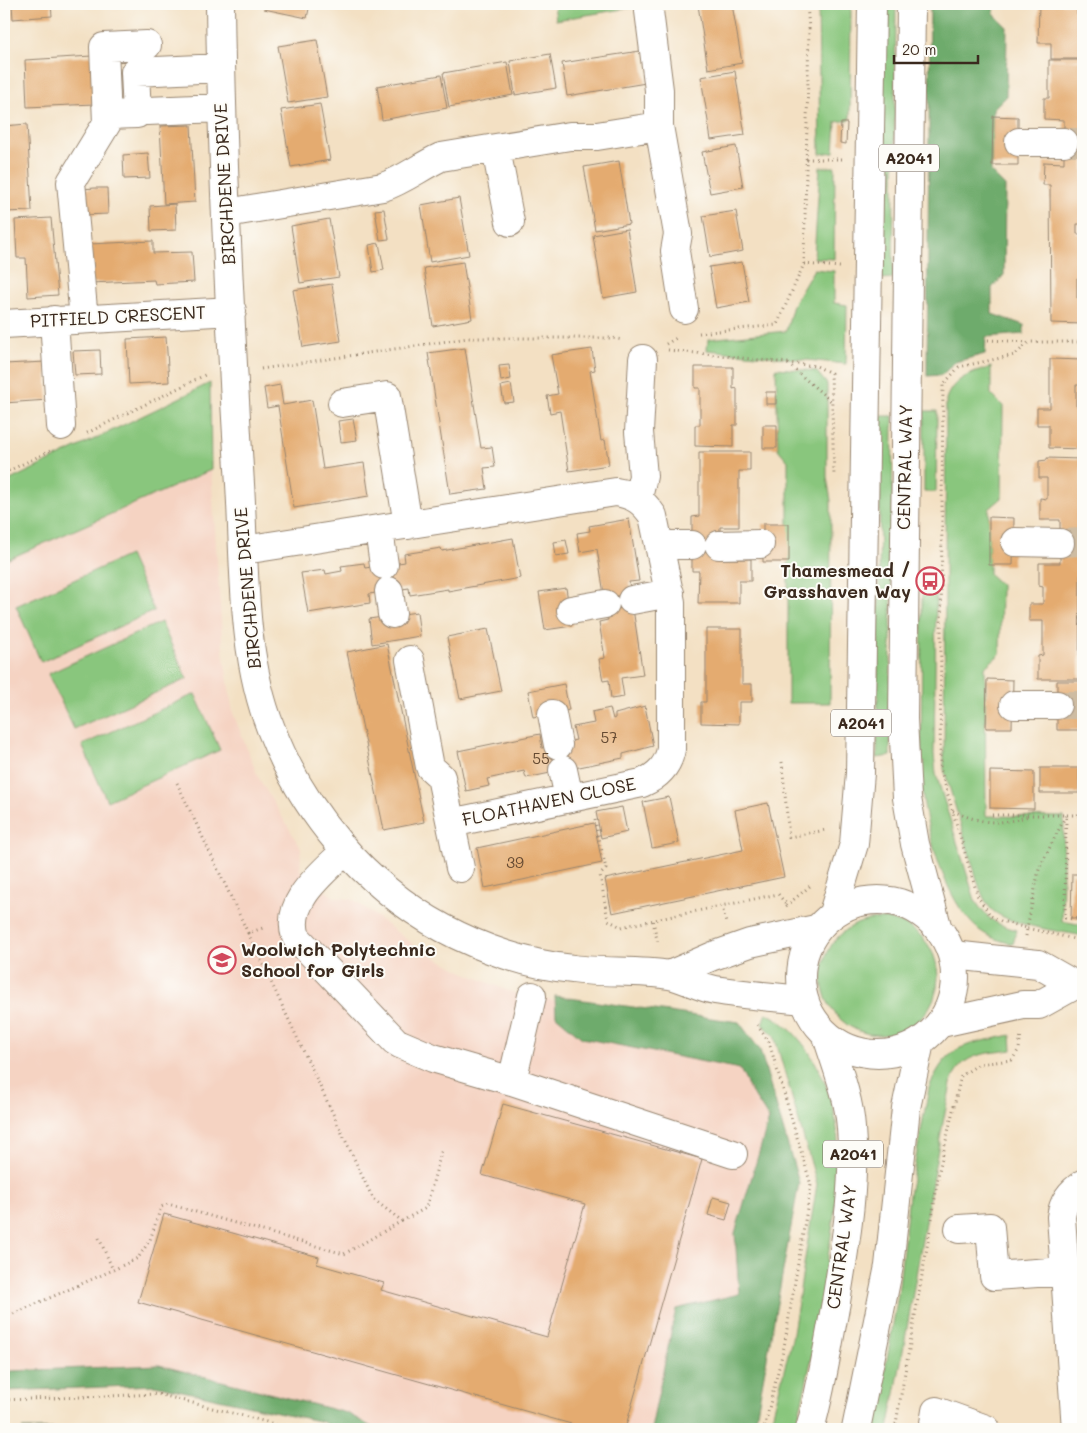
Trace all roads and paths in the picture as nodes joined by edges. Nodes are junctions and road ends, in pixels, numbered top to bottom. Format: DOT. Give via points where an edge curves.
graph roads {
  1 [pos="220,4"];
  2 [pos="806,4"];
  3 [pos="872,4"];
  4 [pos="910,4"];
  5 [pos="649,11"];
  6 [pos="147,45"];
  7 [pos="221,68"];
  8 [pos="221,108"];
  9 [pos="147,111"];
  10 [pos="107,116"];
  11 [pos="659,126"];
  12 [pos="1019,142"];
  13 [pos="1064,142"];
  14 [pos="496,149"];
  15 [pos="806,159"];
  16 [pos="844,159"];
  17 [pos="227,213"];
  18 [pos="510,222"];
  19 [pos="804,264"];
  20 [pos="841,267"];
  21 [pos="232,312"];
  22 [pos="84,319"];
  23 [pos="54,320"];
  24 [pos="4,324"];
  25 [pos="686,326"];
  26 [pos="988,340"];
  27 [pos="1029,342"];
  28 [pos="1083,342"];
  29 [pos="637,350"];
  30 [pos="788,364"];
  31 [pos="233,373"];
  32 [pos="342,403"];
  33 [pos="66,437"];
  34 [pos="4,473"];
  35 [pos="638,498"];
  36 [pos="408,525"];
  37 [pos="379,530"];
  38 [pos="1015,542"];
  39 [pos="1060,542"];
  40 [pos="760,544"];
  41 [pos="659,545"];
  42 [pos="692,545"];
  43 [pos="720,545"];
  44 [pos="244,550"];
  45 [pos="384,565"];
  46 [pos="670,593"];
  47 [pos="632,600"];
  48 [pos="605,604"];
  49 [pos="571,610"];
  50 [pos="410,660"];
  51 [pos="1014,705"];
  52 [pos="1057,705"];
  53 [pos="552,714"];
  54 [pos="558,744"];
  55 [pos="782,762"];
  56 [pos="564,770"];
  57 [pos="177,783"];
  58 [pos="579,796"];
  59 [pos="952,811"];
  60 [pos="992,815"];
  61 [pos="1031,815"];
  62 [pos="1066,815"];
  63 [pos="1083,815"];
  64 [pos="451,823"];
  65 [pos="826,830"];
  66 [pos="345,851"];
  67 [pos="460,868"];
  68 [pos="815,881"];
  69 [pos="787,905"];
  70 [pos="722,906"];
  71 [pos="783,908"];
  72 [pos="294,916"];
  73 [pos="1083,920"];
  74 [pos="653,921"];
  75 [pos="825,921"];
  76 [pos="726,924"];
  77 [pos="937,926"];
  78 [pos="1027,928"];
  79 [pos="248,933"];
  80 [pos="1026,936"];
  81 [pos="1083,941"];
  82 [pos="658,944"];
  83 [pos="953,955"];
  84 [pos="669,975"];
  85 [pos="1079,984"];
  86 [pos="532,996"];
  87 [pos="804,1000"];
  88 [pos="941,1023"];
  89 [pos="760,1028"];
  90 [pos="1022,1030"];
  91 [pos="827,1036"];
  92 [pos="920,1042"];
  93 [pos="512,1081"];
  94 [pos="442,1149"];
  95 [pos="733,1154"];
  96 [pos="1083,1184"];
  97 [pos="402,1221"];
  98 [pos="959,1228"];
  99 [pos="99,1238"];
  100 [pos="113,1270"];
  101 [pos="1065,1271"];
  102 [pos="1075,1307"];
  103 [pos="4,1318"];
  104 [pos="1077,1346"];
  105 [pos="4,1400"];
  106 [pos="294,1429"];
  107 [pos="764,1429"];
  108 [pos="810,1429"];
  109 [pos="856,1429"];
  110 [pos="895,1429"];
  111 [pos="933,1429"];
  112 [pos="986,1429"];
  113 [pos="1076,1429"];
  1 -- 7 [label="street, BIRCHDENE DRIVE"];
  2 -- 15 [label="path"];
  3 -- 75 [label="street, CENTRAL WAY / A2041" via="860,773 854,844"];
  4 -- 77 [label="street, CENTRAL WAY / A2041" via="903,719 907,798 915,844"];
  5 -- 11 [label="street" via="659,90"];
  6 -- 10 [label="street" via="104,47"];
  7 -- 8 [label="street, BIRCHDENE DRIVE"];
  7 -- 10 [label="street" via="135,72 137,114"];
  8 -- 9 [label="street"];
  8 -- 17 [label="street, BIRCHDENE DRIVE"];
  10 -- 22 [label="street" via="107,123 71,182"];
  11 -- 14 [label="street" via="597,136 570,136"];
  11 -- 25 [label="street" via="678,234 675,250"];
  12 -- 13 [label="street"];
  14 -- 17 [label="street" via="442,157 382,187"];
  14 -- 18 [label="street"];
  15 -- 16 [label="path"];
  15 -- 19 [label="path"];
  17 -- 21 [label="street, BIRCHDENE DRIVE"];
  19 -- 20 [label="path"];
  19 -- 25 [label="path" via="777,325"];
  21 -- 22 [label="street, PITFIELD CRESCENT"];
  21 -- 31 [label="street, BIRCHDENE DRIVE"];
  22 -- 23 [label="street, PITFIELD CRESCENT"];
  23 -- 24 [label="street, PITFIELD CRESCENT"];
  23 -- 33 [label="street"];
  25 -- 30 [label="path" via="659,348"];
  26 -- 27 [label="path"];
  27 -- 28 [label="path"];
  27 -- 59 [label="path, CENTRAL WAY" via="1016,355 959,368 944,385 938,749"];
  29 -- 31 [label="path" via="612,338 468,338"];
  29 -- 35 [label="street" via="643,476"];
  30 -- 30 [label="path" via="832,402 831,373 816,366"];
  31 -- 33 [label="path" via="206,375"];
  31 -- 44 [label="street, BIRCHDENE DRIVE"];
  32 -- 36 [label="street" via="388,396"];
  33 -- 34 [label="path"];
  35 -- 36 [label="street" via="616,492"];
  35 -- 41 [label="street, FLOATHAVEN CLOSE" via="653,516"];
  36 -- 37 [label="street"];
  37 -- 44 [label="street"];
  37 -- 45 [label="street"];
  38 -- 39 [label="street"];
  40 -- 43 [label="street"];
  41 -- 42 [label="street"];
  41 -- 46 [label="street, FLOATHAVEN CLOSE"];
  44 -- 66 [label="street, BIRCHDENE DRIVE" via="248,629 269,726 288,768 314,811"];
  46 -- 47 [label="street"];
  46 -- 58 [label="street, FLOATHAVEN CLOSE" via="669,759 653,778 642,783"];
  48 -- 49 [label="street"];
  50 -- 64 [label="street, FLOATHAVEN CLOSE" via="430,768 441,777"];
  51 -- 52 [label="street"];
  53 -- 54 [label="street"];
  55 -- 65 [label="path" via="789,837"];
  56 -- 58 [label="street"];
  57 -- 79 [label="path"];
  58 -- 64 [label="street, FLOATHAVEN CLOSE"];
  58 -- 74 [label="path" via="606,869 600,875 608,920 621,927"];
  59 -- 61 [label="path" via="972,820 994,824"];
  59 -- 78 [label="path, CENTRAL WAY" via="978,897 984,907 1001,921"];
  60 -- 61 [label="path"];
  61 -- 62 [label="path"];
  62 -- 63 [label="path"];
  62 -- 73 [label="path" via="1065,918"];
  62 -- 78 [label="path" via="1039,869"];
  64 -- 67 [label="street, FLOATHAVEN CLOSE"];
  66 -- 72 [label="street" via="313,882 300,900"];
  66 -- 84 [label="street, BIRCHDENE DRIVE" via="386,888 428,918 465,938 508,955 569,969"];
  68 -- 69 [label="path"];
  69 -- 70 [label="path" via="778,894"];
  69 -- 71 [label="path"];
  70 -- 74 [label="path"];
  70 -- 76 [label="path"];
  72 -- 79 [label="path"];
  72 -- 93 [label="street" via="296,937 395,1041 433,1058"];
  74 -- 82 [label="path"];
  75 -- 77 [label="street, CENTRAL WAY / A2041" via="859,901 888,900 915,908"];
  75 -- 84 [label="street, BIRCHDENE DRIVE" via="750,943"];
  75 -- 87 [label="street, CENTRAL WAY / A2041" via="804,951 800,976"];
  77 -- 83 [label="street, CENTRAL WAY / A2041"];
  78 -- 80 [label="path"];
  78 -- 81 [label="path"];
  79 -- 97 [label="path" via="373,1199"];
  83 -- 85 [label="street" via="1038,964"];
  83 -- 88 [label="street, CENTRAL WAY / A2041" via="956,978 952,1002"];
  84 -- 87 [label="street, BIRCHDENE DRIVE" via="714,990"];
  85 -- 88 [label="street" via="1039,1005 1023,1005"];
  86 -- 93 [label="street"];
  87 -- 91 [label="street, CENTRAL WAY / A2041" via="813,1020"];
  88 -- 92 [label="street, CENTRAL WAY / A2041"];
  89 -- 107 [label="path" via="769,1042 811,1185 784,1346"];
  90 -- 110 [label="path" via="1019,1049 1012,1060 979,1064 961,1076 939,1171"];
  91 -- 92 [label="street, CENTRAL WAY / A2041" via="847,1049 870,1055 894,1054"];
  91 -- 108 [label="street, CENTRAL WAY / A2041" via="851,1126 853,1159 840,1274 820,1395"];
  92 -- 109 [label="street, A2041" via="906,1108 889,1266"];
  93 -- 95 [label="street"];
  94 -- 97 [label="path" via="426,1208"];
  96 -- 101 [label="street" via="1072,1192 1062,1208"];
  97 -- 100 [label="path" via="344,1254 168,1204 161,1206 150,1240 138,1258"];
  98 -- 101 [label="street" via="990,1227 994,1276"];
  99 -- 100 [label="path"];
  100 -- 103 [label="path"];
  101 -- 102 [label="street"];
  102 -- 104 [label="street"];
  104 -- 113 [label="street"];
  105 -- 106 [label="path" via="158,1394"];
  111 -- 112 [label="street" via="936,1411"];
}
